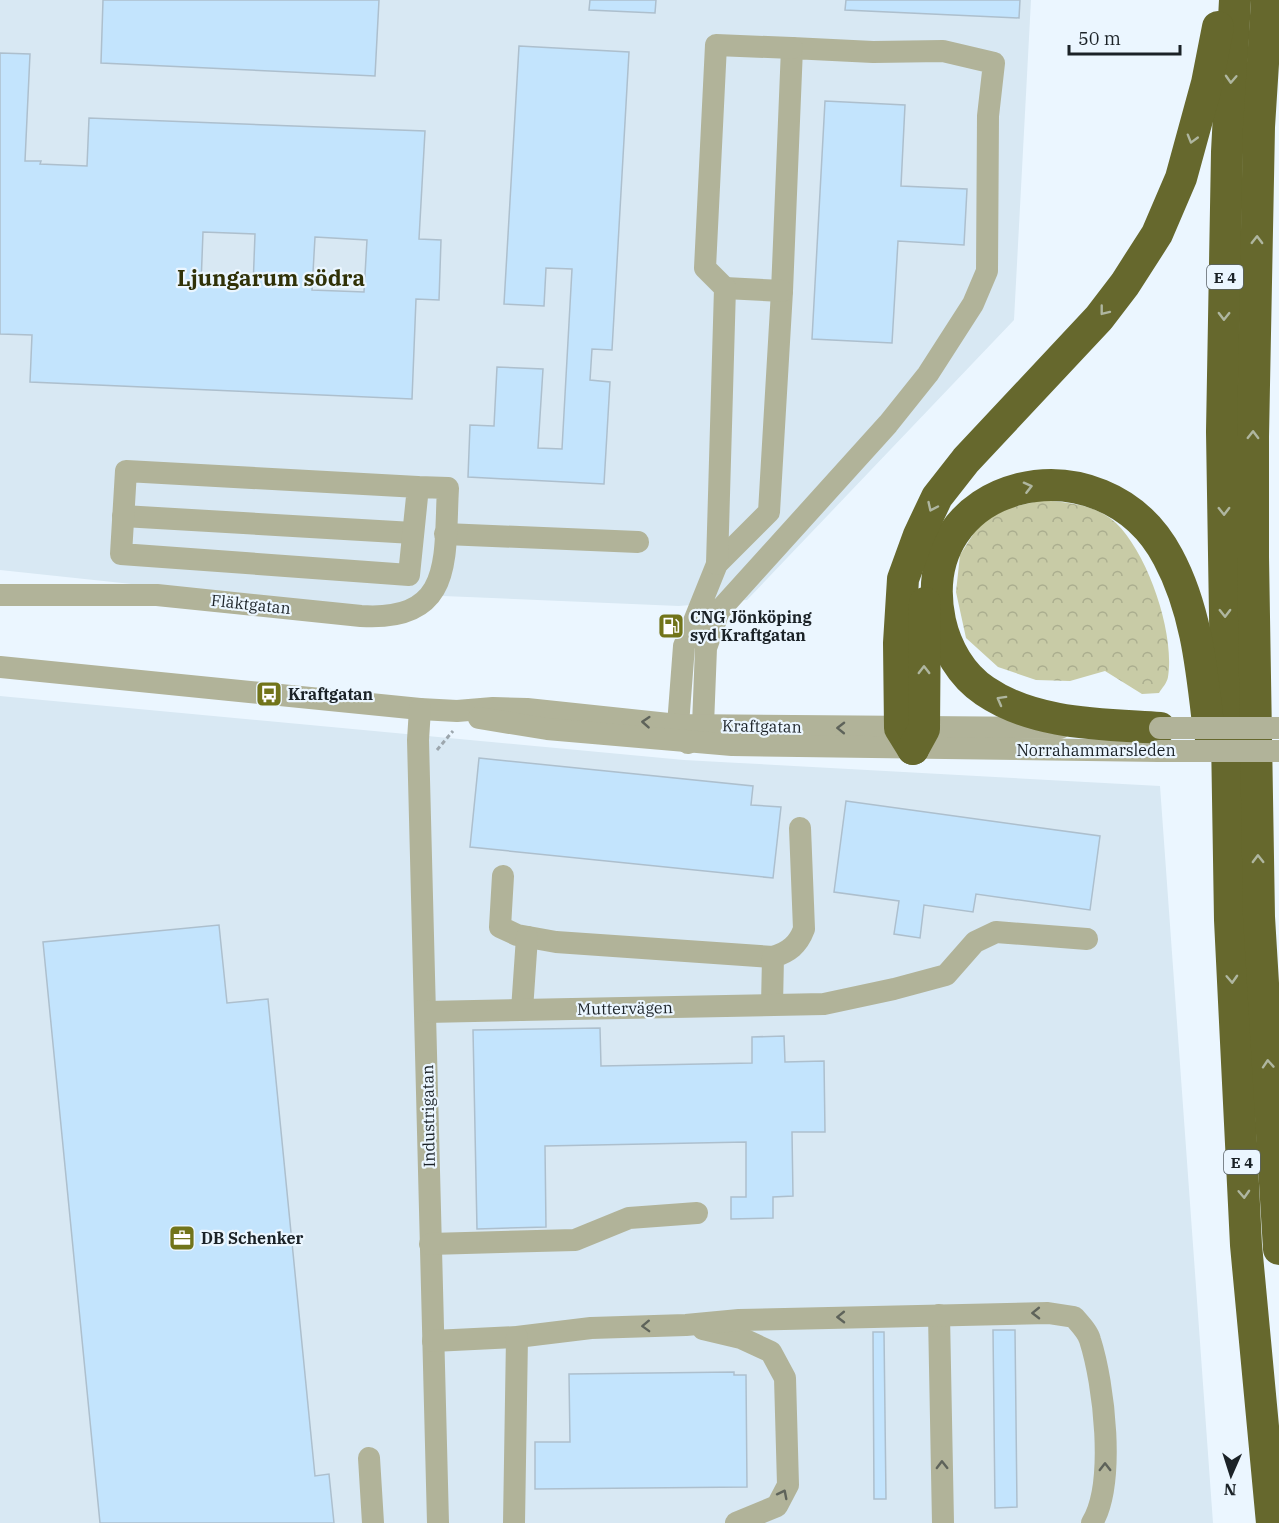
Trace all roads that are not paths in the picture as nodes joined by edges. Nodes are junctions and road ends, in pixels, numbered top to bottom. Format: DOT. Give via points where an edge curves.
graph roads {
  1 [pos="1223,0"];
  2 [pos="1235,0"];
  3 [pos="1267,0"];
  4 [pos="792,48"];
  5 [pos="725,288"];
  6 [pos="782,291"];
  7 [pos="418,487"];
  8 [pos="123,516"];
  9 [pos="413,533"];
  10 [pos="445,534"];
  11 [pos="638,542"];
  12 [pos="944,552"];
  13 [pos="1253,557"];
  14 [pos="717,564"];
  15 [pos="0,595"];
  16 [pos="0,667"];
  17 [pos="420,709"];
  18 [pos="703,725"];
  19 [pos="1279,728"];
  20 [pos="683,734"];
  21 [pos="912,735"];
  22 [pos="1160,739"];
  23 [pos="1279,751"];
  24 [pos="1279,802"];
  25 [pos="800,828"];
  26 [pos="503,876"];
  27 [pos="1230,920"];
  28 [pos="527,937"];
  29 [pos="1087,939"];
  30 [pos="772,957"];
  31 [pos="772,1005"];
  32 [pos="522,1010"];
  33 [pos="426,1012"];
  34 [pos="697,1213"];
  35 [pos="430,1244"];
  36 [pos="1279,1249"];
  37 [pos="939,1315"];
  38 [pos="686,1325"];
  39 [pos="517,1337"];
  40 [pos="433,1341"];
  41 [pos="369,1458"];
  42 [pos="373,1523"];
  43 [pos="438,1523"];
  44 [pos="514,1523"];
  45 [pos="736,1523"];
  46 [pos="943,1523"];
  47 [pos="1092,1523"];
  48 [pos="1272,1523"];
  1 -- 21 [label="highway, one-way" via="1196,125 1181,178 1157,234 1099,318 966,460 937,497 919,535 903,579 898,643"];
  2 -- 27 [label="highway, E 4, one-way" via="1227,152 1222,432"];
  13 -- 3 [label="highway, E 4, one-way" via="1259,151"];
  4 -- 5 [label="street" via="716,45 705,268"];
  4 -- 6 [label="street"];
  4 -- 18 [label="street" via="943,51 994,63 988,116 987,271 973,304 928,374 888,424 719,611 706,648"];
  5 -- 6 [label="street"];
  5 -- 14 [label="street"];
  6 -- 14 [label="street" via="769,512"];
  7 -- 8 [label="street" via="126,471"];
  7 -- 9 [label="street"];
  7 -- 10 [label="street, Fläktgatan" via="448,489"];
  8 -- 9 [label="street"];
  8 -- 9 [label="street" via="121,554 409,575"];
  10 -- 11 [label="street"];
  10 -- 15 [label="street, Fläktgatan" via="442,572 435,591 408,612 393,615 361,616 157,595"];
  21 -- 12 [label="highway, one-way" via="925,600 932,574"];
  22 -- 12 [label="highway, one-way" via="1049,717 1009,705 984,691 964,672 942,631 937,581"];
  12 -- 27 [label="highway, one-way" via="975,510 1034,484 1086,488 1116,501 1146,525 1168,555 1185,595 1198,647"];
  13 -- 24 [label="highway"];
  36 -- 13 [label="highway, E 4, one-way" via="1259,917"];
  14 -- 20 [label="street" via="684,646"];
  16 -- 17 [label="street, Kraftgatan"];
  17 -- 20 [label="street, Kraftgatan" via="526,709"];
  17 -- 33 [label="street, Industrigatan" via="417,740"];
  18 -- 20 [label="street, Kraftgatan"];
  21 -- 18 [label="street, Kraftgatan, one-way"];
  19 -- 22 [label="street, Norrahammarsleden, bridge"];
  20 -- 21 [label="street, Kraftgatan"];
  21 -- 22 [label="street, Norrahammarsleden"];
  22 -- 23 [label="street, Norrahammarsleden, bridge"];
  25 -- 30 [label="street" via="804,929 799,942"];
  26 -- 28 [label="street" via="500,927"];
  27 -- 48 [label="highway, E 4, one-way" via="1246,1245"];
  28 -- 30 [label="street"];
  28 -- 32 [label="street"];
  29 -- 31 [label="street, Muttervägen" via="996,932 975,942 946,975 824,1004"];
  30 -- 31 [label="street"];
  31 -- 32 [label="street, Muttervägen"];
  32 -- 33 [label="street, Muttervägen"];
  33 -- 35 [label="street, Industrigatan"];
  34 -- 35 [label="street" via="629,1218 575,1240"];
  35 -- 40 [label="street, Industrigatan"];
  37 -- 38 [label="street, one-way"];
  46 -- 37 [label="street, one-way"];
  47 -- 37 [label="street, one-way" via="1099,1511 1105,1477 1105,1437 1090,1337 1074,1317 1048,1313"];
  38 -- 39 [label="street, one-way" via="591,1328"];
  45 -- 38 [label="street, one-way" via="777,1506 788,1485 785,1378 771,1352 741,1338"];
  39 -- 40 [label="street"];
  39 -- 44 [label="street"];
  40 -- 43 [label="street, Industrigatan"];
  41 -- 42 [label="street"];
}
